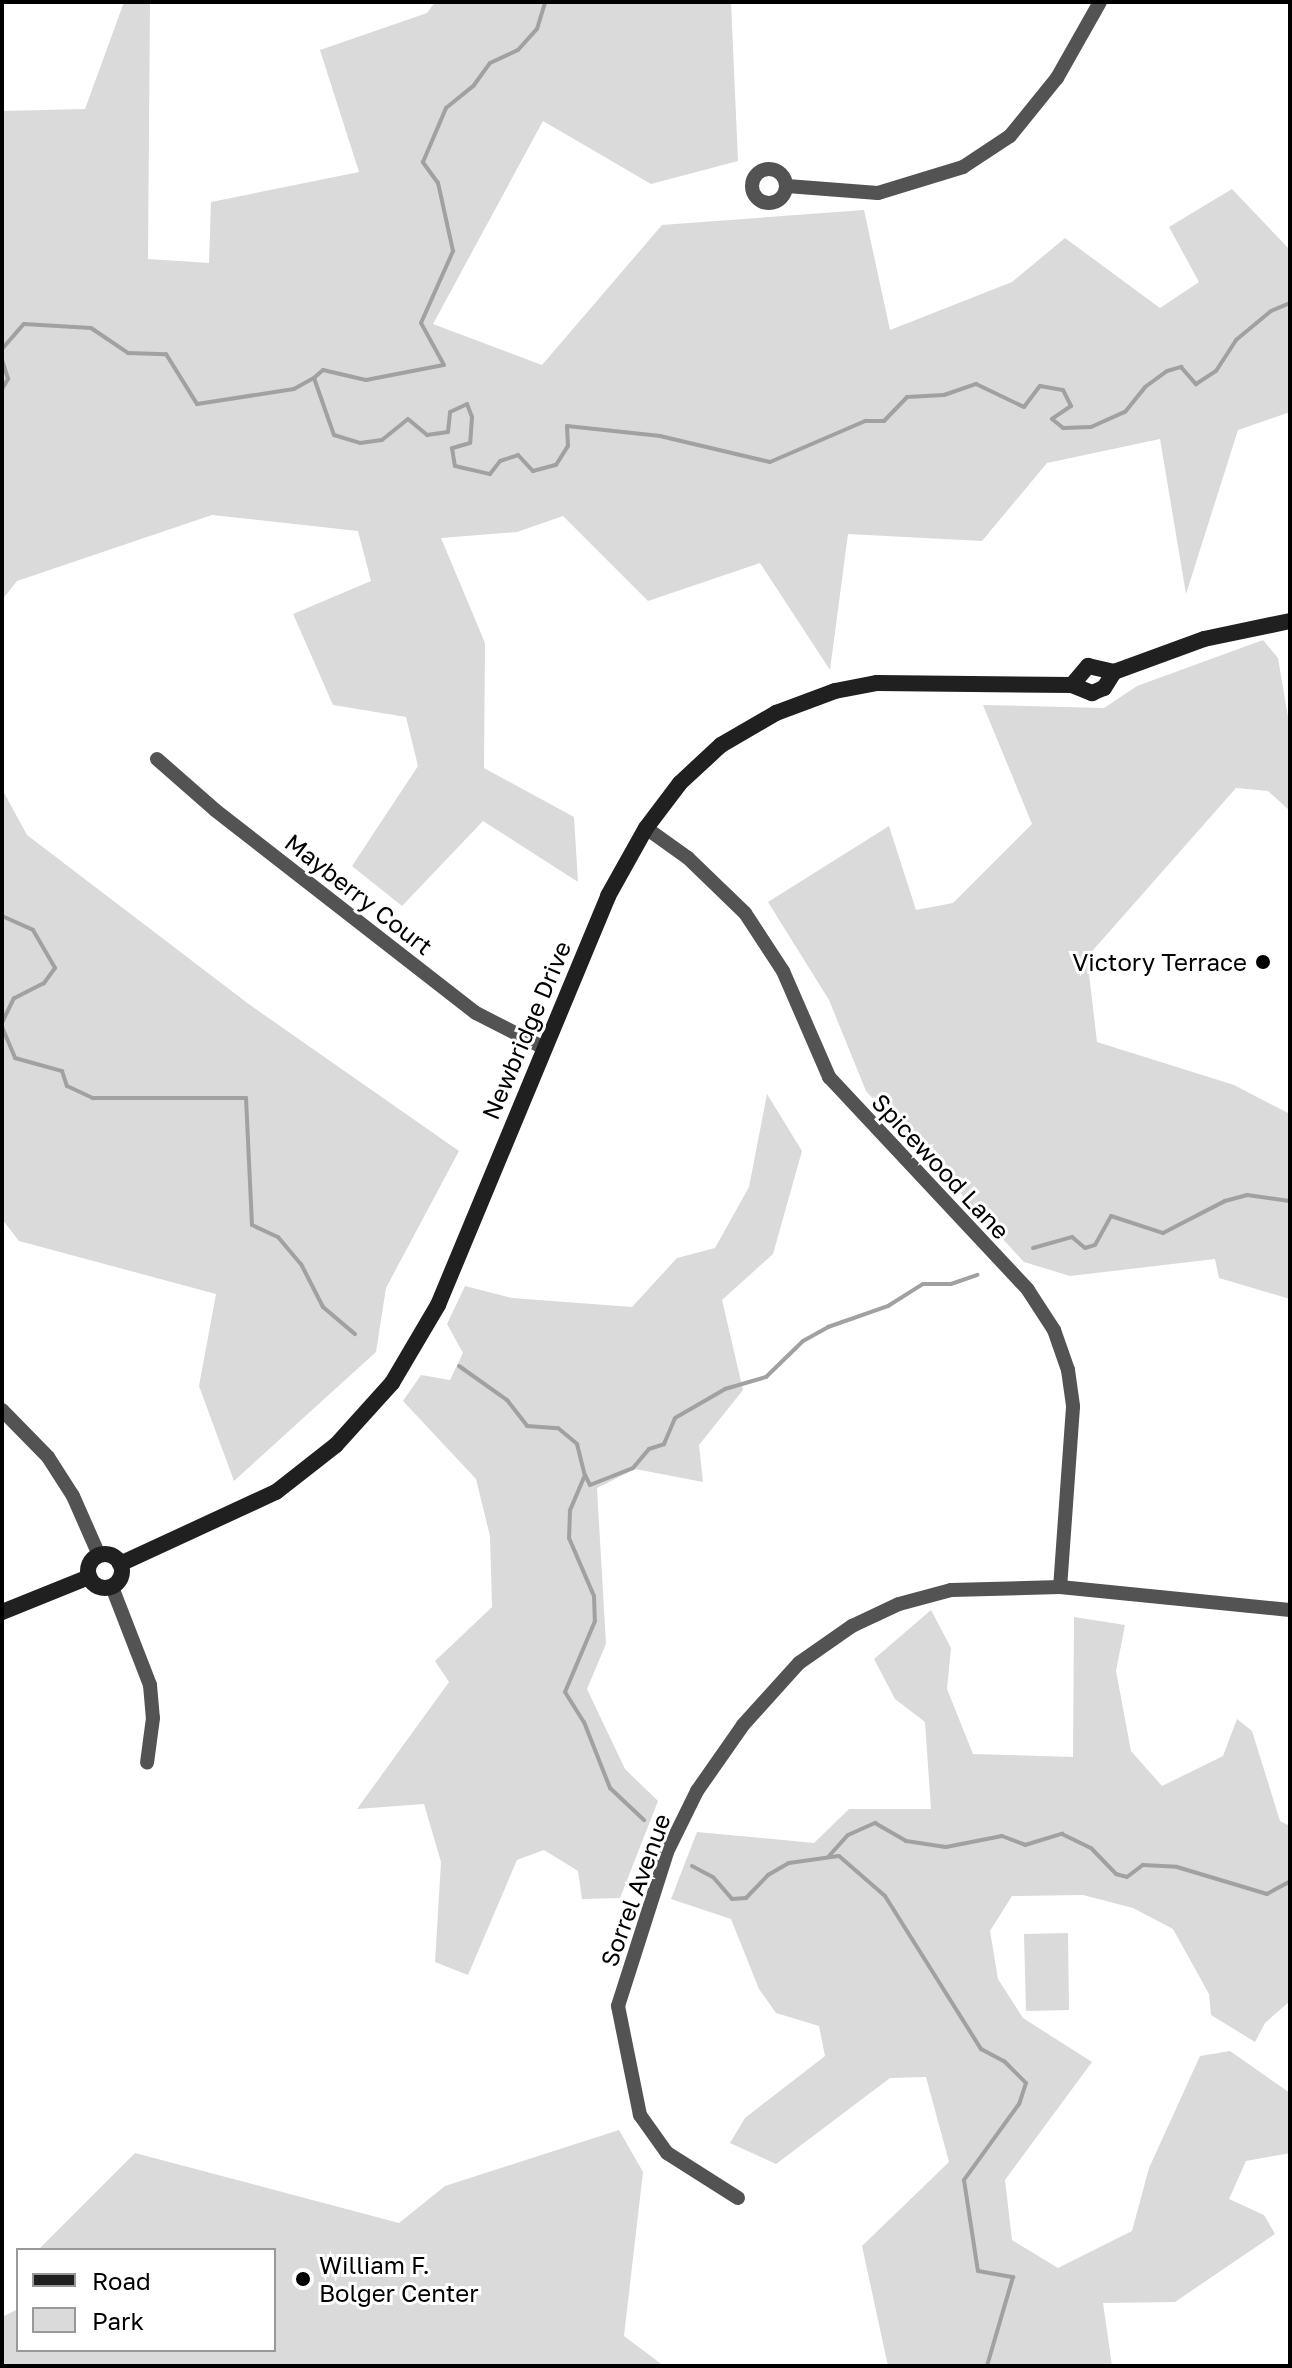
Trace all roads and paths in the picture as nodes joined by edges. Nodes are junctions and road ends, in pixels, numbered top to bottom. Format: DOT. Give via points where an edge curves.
graph roads {
  1 [pos="1100,2"];
  2 [pos="787,186"];
  3 [pos="1290,621"];
  4 [pos="157,759"];
  5 [pos="646,828"];
  6 [pos="544,1048"];
  7 [pos="2,1410"];
  8 [pos="99,1555"];
  9 [pos="120,1564"];
  10 [pos="89,1577"];
  11 [pos="112,1587"];
  12 [pos="1060,1587"];
  13 [pos="1290,1610"];
  14 [pos="2,1612"];
  15 [pos="147,1763"];
  16 [pos="738,2198"];
  1 -- 2 [label="street" via="1057,78 1010,136 963,167 878,193"];
  3 -- 5 [label="street, Newbridge Drive" via="1204,639 1114,672 1096,693 1072,685 921,680 835,691 776,713 721,745 680,783"];
  4 -- 6 [label="street, Mayberry Court" via="476,1013"];
  5 -- 6 [label="street, Newbridge Drive" via="608,896"];
  5 -- 12 [label="street, Spicewood Lane" via="688,858 745,913 783,971 829,1077 1028,1290 1054,1330 1068,1370 1073,1407"];
  6 -- 9 [label="street, Newbridge Drive" via="438,1305 392,1383 336,1445 276,1492"];
  7 -- 8 [label="street" via="48,1457 73,1496"];
  8 -- 9 [label="street" via="110,1555"];
  8 -- 10 [label="street" via="90,1563"];
  9 -- 11 [label="street" via="121,1578"];
  10 -- 11 [label="street" via="98,1587"];
  10 -- 14 [label="street"];
  11 -- 15 [label="street" via="150,1685 153,1718"];
  12 -- 13 [label="street, Sorrel Avenue"];
  12 -- 16 [label="street, Sorrel Avenue" via="951,1590 899,1604 852,1626 799,1663 743,1725 697,1791 667,1852 618,2006 640,2115 667,2153"];
}
